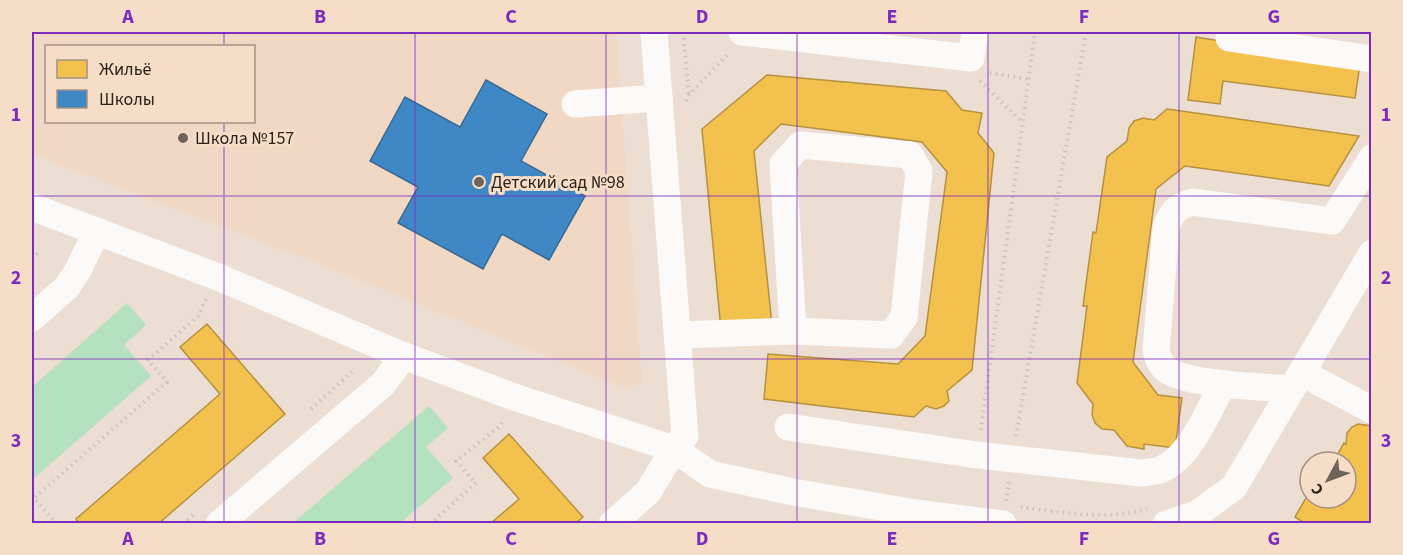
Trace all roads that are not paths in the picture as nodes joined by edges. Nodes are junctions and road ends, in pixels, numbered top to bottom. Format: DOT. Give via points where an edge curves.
graph roads {
  1 [pos="654,32"];
  2 [pos="975,32"];
  3 [pos="1230,32"];
  4 [pos="738,39"];
  5 [pos="1367,71"];
  6 [pos="672,100"];
  7 [pos="575,104"];
  8 [pos="1371,158"];
  9 [pos="32,207"];
  10 [pos="97,231"];
  11 [pos="1371,253"];
  12 [pos="32,318"];
  13 [pos="792,331"];
  14 [pos="678,335"];
  15 [pos="404,357"];
  16 [pos="1297,381"];
  17 [pos="1223,384"];
  18 [pos="1371,410"];
  19 [pos="788,427"];
  20 [pos="674,449"];
  21 [pos="1004,514"];
  22 [pos="1205,519"];
  23 [pos="219,524"];
  24 [pos="612,524"];
  25 [pos="1166,524"];
  1 -- 6 [label="lane"];
  2 -- 4 [label="lane" via="975,65"];
  3 -- 5 [label="lane" via="1229,38"];
  6 -- 7 [label="lane"];
  6 -- 14 [label="lane"];
  8 -- 17 [label="lane" via="1332,221 1193,202 1179,205 1170,214 1156,350 1159,361 1177,375"];
  9 -- 10 [label="lane"];
  10 -- 12 [label="lane" via="68,287"];
  10 -- 15 [label="lane" via="218,277"];
  11 -- 16 [label="lane"];
  13 -- 13 [label="lane" via="891,335 904,317 919,171 910,156 800,145 783,164"];
  13 -- 14 [label="lane"];
  14 -- 20 [label="lane" via="685,436"];
  15 -- 20 [label="lane"];
  15 -- 23 [label="lane" via="383,384"];
  16 -- 17 [label="lane"];
  16 -- 18 [label="lane"];
  16 -- 22 [label="lane" via="1234,487"];
  17 -- 19 [label="lane" via="1185,451 1160,470 1141,473 977,455"];
  20 -- 21 [label="lane" via="710,474 793,492 916,513"];
  20 -- 24 [label="lane" via="648,492"];
  22 -- 25 [label="lane"];
}
